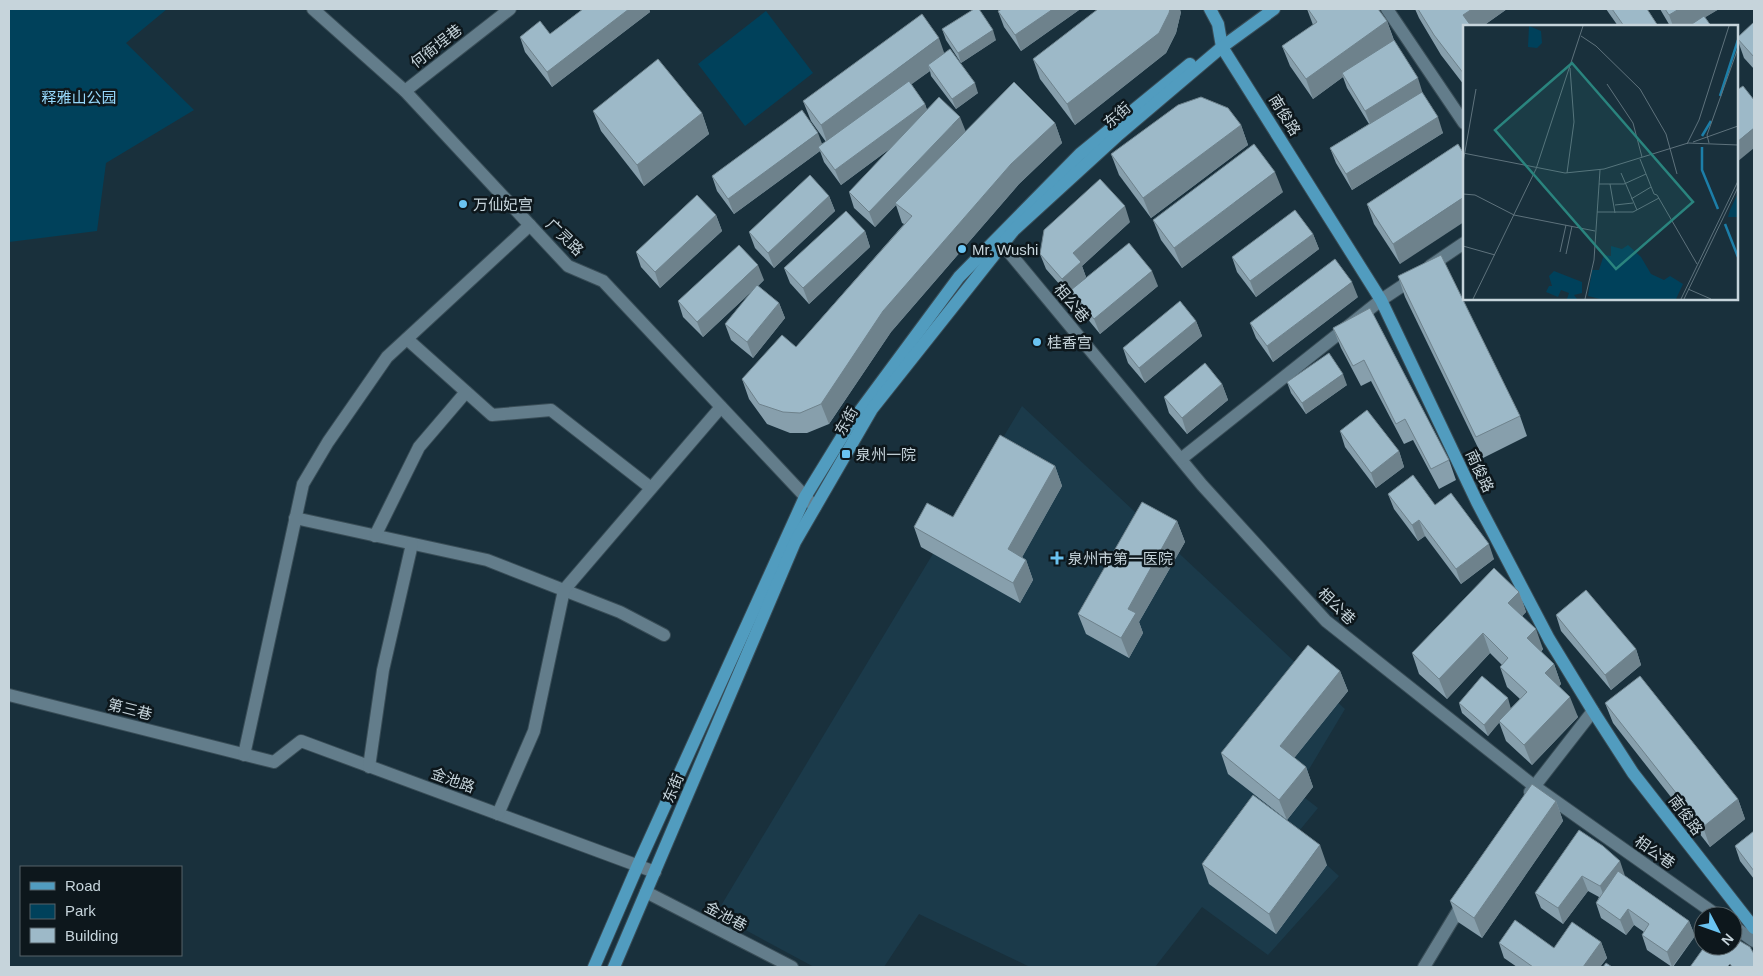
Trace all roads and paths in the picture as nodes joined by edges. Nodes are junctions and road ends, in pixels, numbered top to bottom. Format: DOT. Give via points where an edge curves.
graph roads {
  1 [pos="314,9"];
  2 [pos="510,9"];
  3 [pos="1210,9"];
  4 [pos="1274,9"];
  5 [pos="1386,9"];
  6 [pos="1222,43"];
  7 [pos="405,91"];
  8 [pos="1463,122"];
  9 [pos="530,225"];
  10 [pos="1003,245"];
  11 [pos="1463,245"];
  12 [pos="1381,300"];
  13 [pos="407,339"];
  14 [pos="466,392"];
  15 [pos="720,406"];
  16 [pos="1181,459"];
  17 [pos="651,488"];
  18 [pos="805,496"];
  19 [pos="815,507"];
  20 [pos="295,518"];
  21 [pos="375,536"];
  22 [pos="412,544"];
  23 [pos="564,590"];
  24 [pos="664,636"];
  25 [pos="9,695"];
  26 [pos="1593,711"];
  27 [pos="244,754"];
  28 [pos="368,766"];
  29 [pos="1534,786"];
  30 [pos="1524,803"];
  31 [pos="498,814"];
  32 [pos="638,866"];
  33 [pos="655,872"];
  34 [pos="646,892"];
  35 [pos="1469,893"];
  36 [pos="1704,906"];
  37 [pos="1754,928"];
  38 [pos="1743,933"];
  39 [pos="1754,941"];
  40 [pos="594,967"];
  41 [pos="614,967"];
  42 [pos="792,967"];
  43 [pos="1424,967"];
  1 -- 7 [label="street, 广灵路"];
  2 -- 7 [label="street, 何衙埕巷"];
  3 -- 6 [label="main road, 南俊路" via="1218,24"];
  4 -- 6 [label="main road, 东街"];
  5 -- 8 [label="street"];
  6 -- 10 [label="main road, 东街" via="1014,230"];
  6 -- 12 [label="main road, 南俊路"];
  6 -- 18 [label="main road, 东街" via="1080,154 959,277 848,428"];
  7 -- 9 [label="street, 广灵路"];
  9 -- 13 [label="street"];
  9 -- 15 [label="street, 广灵路" via="568,266 603,281"];
  10 -- 16 [label="street, 相公巷"];
  10 -- 19 [label="main road, 东街" via="872,409"];
  11 -- 12 [label="street"];
  12 -- 16 [label="street"];
  12 -- 26 [label="main road, 南俊路" via="1477,502 1549,639"];
  13 -- 14 [label="street"];
  13 -- 20 [label="street" via="387,357 323,450 303,484"];
  14 -- 17 [label="street" via="492,415 550,410"];
  14 -- 21 [label="street" via="419,447"];
  15 -- 17 [label="street"];
  15 -- 18 [label="street, 广灵路"];
  16 -- 29 [label="street, 相公巷" via="1326,621"];
  17 -- 23 [label="street"];
  18 -- 19 [label="street, 广灵路"];
  18 -- 32 [label="main road, 东街"];
  19 -- 33 [label="main road, 东街" via="795,542"];
  20 -- 21 [label="street"];
  20 -- 27 [label="street"];
  21 -- 22 [label="street"];
  22 -- 23 [label="street" via="487,560"];
  22 -- 28 [label="street" via="383,670"];
  23 -- 24 [label="street" via="620,612"];
  23 -- 31 [label="street" via="534,731"];
  25 -- 27 [label="street, 第三巷"];
  26 -- 29 [label="street"];
  26 -- 37 [label="main road, 南俊路" via="1639,781"];
  27 -- 28 [label="street, 金池路" via="274,762 301,741"];
  28 -- 31 [label="street, 金池路"];
  29 -- 30 [label="street"];
  29 -- 36 [label="street, 相公巷"];
  31 -- 32 [label="street, 金池路"];
  32 -- 33 [label="street, 金池路"];
  32 -- 40 [label="main road, 东街"];
  33 -- 34 [label="main road, 东街"];
  34 -- 41 [label="main road, 东街"];
  34 -- 42 [label="street, 金池巷"];
  35 -- 43 [label="street"];
  38 -- 39 [label="street"];
}
